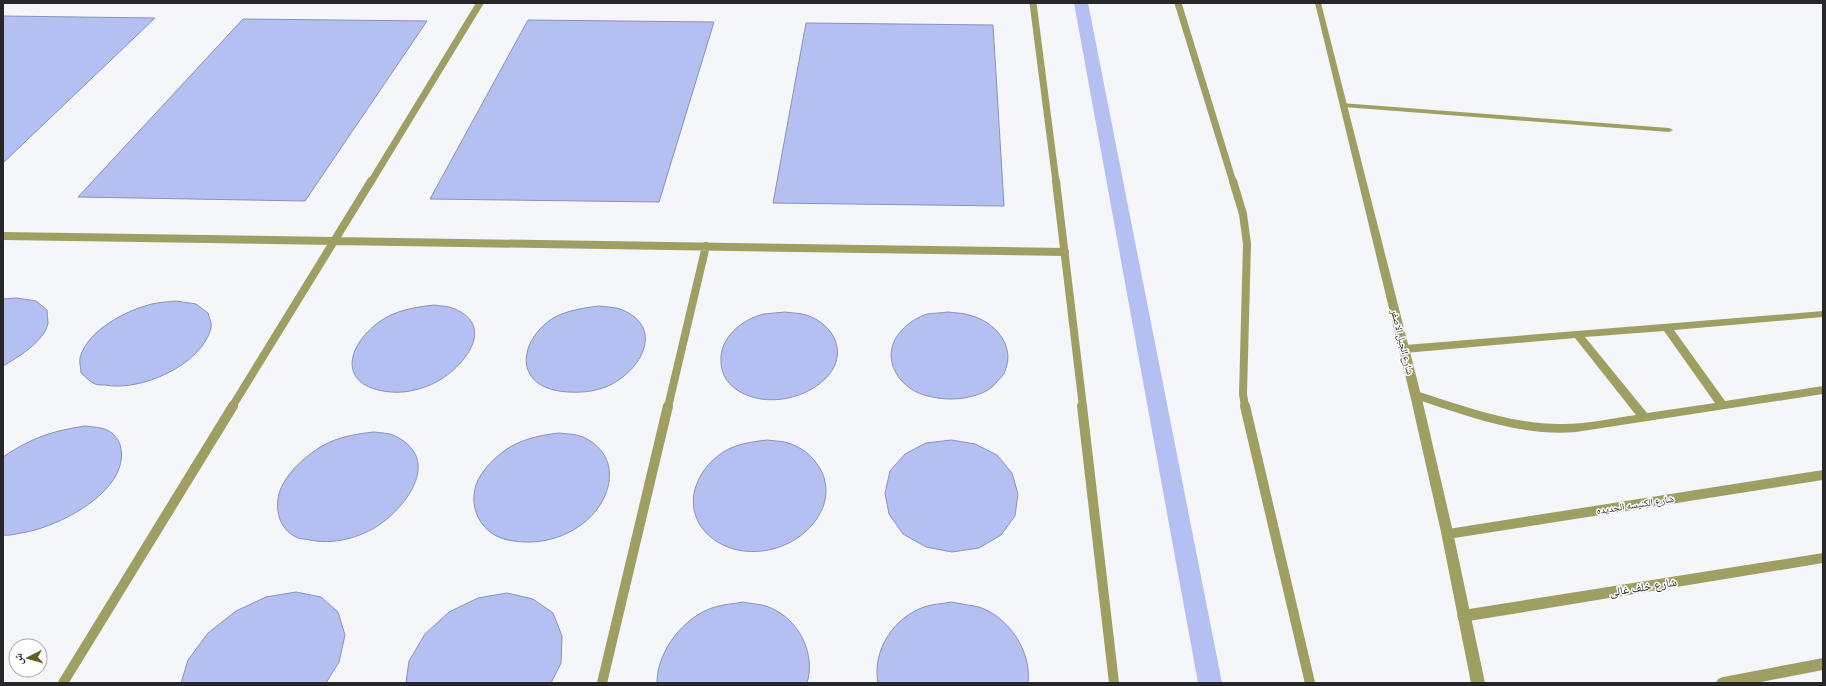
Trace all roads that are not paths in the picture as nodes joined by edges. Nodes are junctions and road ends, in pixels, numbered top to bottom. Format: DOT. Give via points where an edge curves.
graph roads {
  1 [pos="480,3"];
  2 [pos="1033,3"];
  3 [pos="1178,3"];
  4 [pos="1318,3"];
  5 [pos="1344,105"];
  6 [pos="1670,130"];
  7 [pos="3,236"];
  8 [pos="334,241"];
  9 [pos="706,246"];
  10 [pos="1065,252"];
  11 [pos="1823,314"];
  12 [pos="1666,327"];
  13 [pos="1577,334"];
  14 [pos="1405,349"];
  15 [pos="1823,390"];
  16 [pos="1416,395"];
  17 [pos="1723,406"];
  18 [pos="1645,418"];
  19 [pos="1823,475"];
  20 [pos="1448,534"];
  21 [pos="1823,558"];
  22 [pos="1463,616"];
  23 [pos="1821,668"];
  24 [pos="63,683"];
  25 [pos="602,683"];
  26 [pos="1114,683"];
  27 [pos="1310,683"];
  28 [pos="1478,683"];
  29 [pos="1723,683"];
  1 -- 8 [label="lane"];
  2 -- 10 [label="lane"];
  3 -- 27 [label="lane" via="1243,214 1247,244 1243,394"];
  4 -- 5 [label="street, شارع الجبل الاصفر"];
  5 -- 6 [label="street"];
  5 -- 14 [label="street, شارع الجبل الاصفر"];
  7 -- 8 [label="lane"];
  8 -- 9 [label="lane"];
  8 -- 24 [label="lane"];
  9 -- 10 [label="lane"];
  9 -- 25 [label="lane"];
  10 -- 26 [label="lane"];
  11 -- 12 [label="street"];
  12 -- 13 [label="street"];
  12 -- 17 [label="street"];
  13 -- 14 [label="street"];
  13 -- 18 [label="street"];
  14 -- 16 [label="street, شارع الجبل الاصفر"];
  15 -- 17 [label="street"];
  16 -- 18 [label="street" via="1478,415 1522,425 1584,428"];
  16 -- 20 [label="street, شارع الجبل الاصفر"];
  17 -- 18 [label="street"];
  19 -- 20 [label="street, شارع الكنيسه الجديده"];
  20 -- 22 [label="street, شارع الجبل الاصفر"];
  21 -- 22 [label="street, شارع خلف غالى"];
  22 -- 28 [label="street, شارع الجبل الاصفر"];
  23 -- 29 [label="street"];
}
